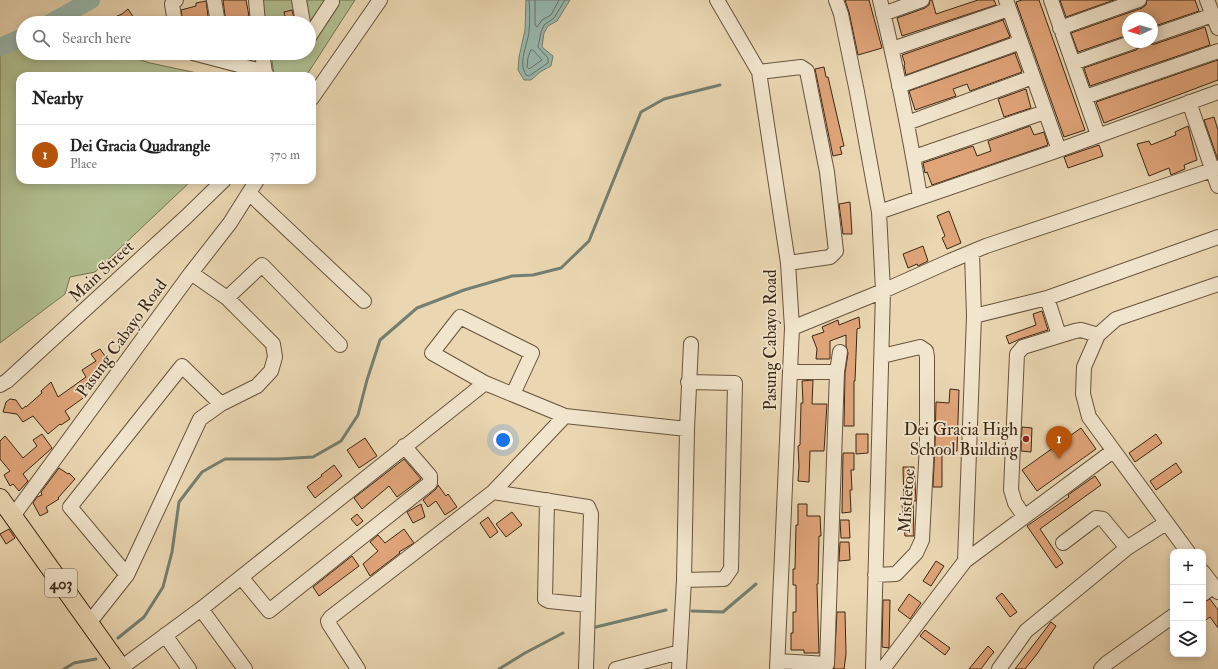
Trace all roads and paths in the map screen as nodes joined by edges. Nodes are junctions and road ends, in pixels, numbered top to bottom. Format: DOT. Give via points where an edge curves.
graph roads {
  1 [pos="176,0"];
  2 [pos="214,0"];
  3 [pos="256,0"];
  4 [pos="300,0"];
  5 [pos="380,0"];
  6 [pos="717,0"];
  7 [pos="836,0"];
  8 [pos="922,0"];
  9 [pos="1051,0"];
  10 [pos="1140,0"];
  11 [pos="1207,0"];
  12 [pos="334,3"];
  13 [pos="1007,4"];
  14 [pos="881,7"];
  15 [pos="1213,15"];
  16 [pos="174,16"];
  17 [pos="217,16"];
  18 [pos="257,16"];
  19 [pos="302,16"];
  20 [pos="316,27"];
  21 [pos="1060,28"];
  22 [pos="1218,28"];
  23 [pos="1158,34"];
  24 [pos="1021,42"];
  25 [pos="1122,46"];
  26 [pos="892,49"];
  27 [pos="1218,51"];
  28 [pos="232,60"];
  29 [pos="263,60"];
  30 [pos="1073,63"];
  31 [pos="261,72"];
  32 [pos="266,72"];
  33 [pos="759,72"];
  34 [pos="1033,77"];
  35 [pos="899,86"];
  36 [pos="316,92"];
  37 [pos="1218,92"];
  38 [pos="1085,97"];
  39 [pos="1189,102"];
  40 [pos="1045,112"];
  41 [pos="907,123"];
  42 [pos="1098,135"];
  43 [pos="1059,150"];
  44 [pos="914,157"];
  45 [pos="1215,169"];
  46 [pos="220,184"];
  47 [pos="254,184"];
  48 [pos="1218,186"];
  49 [pos="248,193"];
  50 [pos="920,198"];
  51 [pos="879,212"];
  52 [pos="1218,237"];
  53 [pos="972,253"];
  54 [pos="788,264"];
  55 [pos="191,273"];
  56 [pos="1218,284"];
  57 [pos="883,291"];
  58 [pos="227,298"];
  59 [pos="1047,298"];
  60 [pos="364,301"];
  61 [pos="974,316"];
  62 [pos="792,328"];
  63 [pos="1098,335"];
  64 [pos="1059,336"];
  65 [pos="691,344"];
  66 [pos="340,345"];
  67 [pos="840,352"];
  68 [pos="882,356"];
  69 [pos="790,372"];
  70 [pos="837,372"];
  71 [pos="688,382"];
  72 [pos="485,383"];
  73 [pos="0,385"];
  74 [pos="513,394"];
  75 [pos="220,404"];
  76 [pos="565,416"];
  77 [pos="686,429"];
  78 [pos="404,446"];
  79 [pos="1113,451"];
  80 [pos="493,492"];
  81 [pos="0,498"];
  82 [pos="547,500"];
  83 [pos="13,516"];
  84 [pos="1024,516"];
  85 [pos="1166,523"];
  86 [pos="1063,543"];
  87 [pos="1127,548"];
  88 [pos="1186,549"];
  89 [pos="965,561"];
  90 [pos="127,575"];
  91 [pos="875,575"];
  92 [pos="241,577"];
  93 [pos="1206,578"];
  94 [pos="684,580"];
  95 [pos="1212,591"];
  96 [pos="588,605"];
  97 [pos="201,609"];
  98 [pos="1170,618"];
  99 [pos="89,623"];
  100 [pos="165,635"];
  101 [pos="680,652"];
  102 [pos="777,665"];
  103 [pos="121,668"];
  104 [pos="189,669"];
  105 [pos="245,669"];
  106 [pos="358,669"];
  107 [pos="586,669"];
  108 [pos="616,669"];
  109 [pos="679,669"];
  110 [pos="873,669"];
  111 [pos="883,669"];
  112 [pos="999,669"];
  113 [pos="1101,669"];
  1 -- 16 [label="street" via="172,4"];
  2 -- 17 [label="street"];
  3 -- 18 [label="street"];
  4 -- 19 [label="street"];
  5 -- 36 [label="street"];
  6 -- 33 [label="street, Pasung Cabayo Road"];
  7 -- 51 [label="street" via="857,92"];
  8 -- 14 [label="street"];
  9 -- 21 [label="street"];
  10 -- 21 [label="street"];
  11 -- 15 [label="street"];
  12 -- 20 [label="street"];
  13 -- 24 [label="street"];
  13 -- 26 [label="street"];
  14 -- 26 [label="street"];
  15 -- 22 [label="street"];
  15 -- 23 [label="street"];
  21 -- 30 [label="street"];
  24 -- 34 [label="street"];
  24 -- 35 [label="street"];
  25 -- 30 [label="street"];
  26 -- 35 [label="street"];
  27 -- 38 [label="street"];
  28 -- 31 [label="street"];
  29 -- 32 [label="street"];
  30 -- 38 [label="street"];
  33 -- 54 [label="street, Pasung Cabayo Road"];
  33 -- 54 [label="street" via="801,67 807,71 828,172 836,251 830,257"];
  34 -- 40 [label="street"];
  34 -- 41 [label="street"];
  35 -- 41 [label="street"];
  37 -- 39 [label="street"];
  38 -- 42 [label="street"];
  39 -- 42 [label="street"];
  39 -- 45 [label="street"];
  40 -- 43 [label="street"];
  40 -- 44 [label="street"];
  41 -- 44 [label="street"];
  42 -- 43 [label="street"];
  43 -- 50 [label="street"];
  44 -- 50 [label="street"];
  45 -- 48 [label="street"];
  45 -- 53 [label="street" via="1025,232"];
  46 -- 73 [label="street, Main Street"];
  47 -- 49 [label="street, Pasung Cabayo Road"];
  49 -- 55 [label="street, Pasung Cabayo Road" via="230,223"];
  49 -- 60 [label="street"];
  50 -- 51 [label="street"];
  51 -- 57 [label="street"];
  52 -- 59 [label="street"];
  53 -- 57 [label="street"];
  53 -- 61 [label="street"];
  54 -- 62 [label="street, Pasung Cabayo Road"];
  55 -- 58 [label="street"];
  55 -- 83 [label="street, Pasung Cabayo Road"];
  56 -- 63 [label="street" via="1116,318"];
  57 -- 62 [label="street"];
  57 -- 68 [label="street"];
  58 -- 66 [label="street" via="262,266"];
  58 -- 75 [label="street" via="272,344 275,357 271,371 257,386"];
  59 -- 61 [label="street"];
  59 -- 64 [label="street"];
  61 -- 89 [label="street"];
  62 -- 69 [label="street, Pasung Cabayo Road"];
  63 -- 64 [label="street" via="1081,330"];
  63 -- 79 [label="street" via="1084,367 1083,394 1089,417"];
  64 -- 84 [label="street" via="1023,347 1017,354 1012,490 1015,503"];
  65 -- 71 [label="street"];
  67 -- 70 [label="street"];
  68 -- 91 [label="street"];
  68 -- 91 [label="street, Mistletoe" via="920,347 926,351 927,444 922,540 916,553 896,574"];
  69 -- 70 [label="street"];
  69 -- 102 [label="street, Pasung Cabayo Road"];
  70 -- 102 [label="street" via="826,664"];
  71 -- 77 [label="street"];
  71 -- 94 [label="street" via="735,384 730,569 724,579"];
  72 -- 74 [label="street"];
  72 -- 74 [label="street" via="432,353 460,318 532,353"];
  72 -- 78 [label="street"];
  74 -- 76 [label="street"];
  75 -- 90 [label="street" via="200,419"];
  75 -- 90 [label="street" via="182,366 70,507"];
  76 -- 77 [label="street"];
  76 -- 80 [label="street"];
  77 -- 94 [label="street"];
  78 -- 92 [label="street"];
  78 -- 92 [label="street" via="430,476 430,483 269,611"];
  79 -- 84 [label="street"];
  79 -- 85 [label="street"];
  80 -- 82 [label="street"];
  80 -- 106 [label="street" via="328,621"];
  81 -- 83 [label="main road, 403"];
  82 -- 96 [label="street" via="588,507 591,514"];
  82 -- 96 [label="street" via="545,599"];
  83 -- 99 [label="main road, 403"];
  84 -- 89 [label="street"];
  85 -- 87 [label="street"];
  85 -- 88 [label="street"];
  86 -- 87 [label="street" via="1096,518 1103,519"];
  87 -- 112 [label="street" via="1026,631"];
  89 -- 111 [label="street"];
  90 -- 99 [label="street"];
  91 -- 110 [label="street"];
  92 -- 97 [label="street"];
  93 -- 95 [label="street"];
  94 -- 101 [label="street"];
  96 -- 107 [label="street"];
  97 -- 100 [label="street"];
  97 -- 105 [label="street"];
  98 -- 113 [label="street"];
  99 -- 103 [label="main road, 403"];
  100 -- 103 [label="street"];
  100 -- 104 [label="street"];
  101 -- 108 [label="street"];
  101 -- 109 [label="street"];
}
